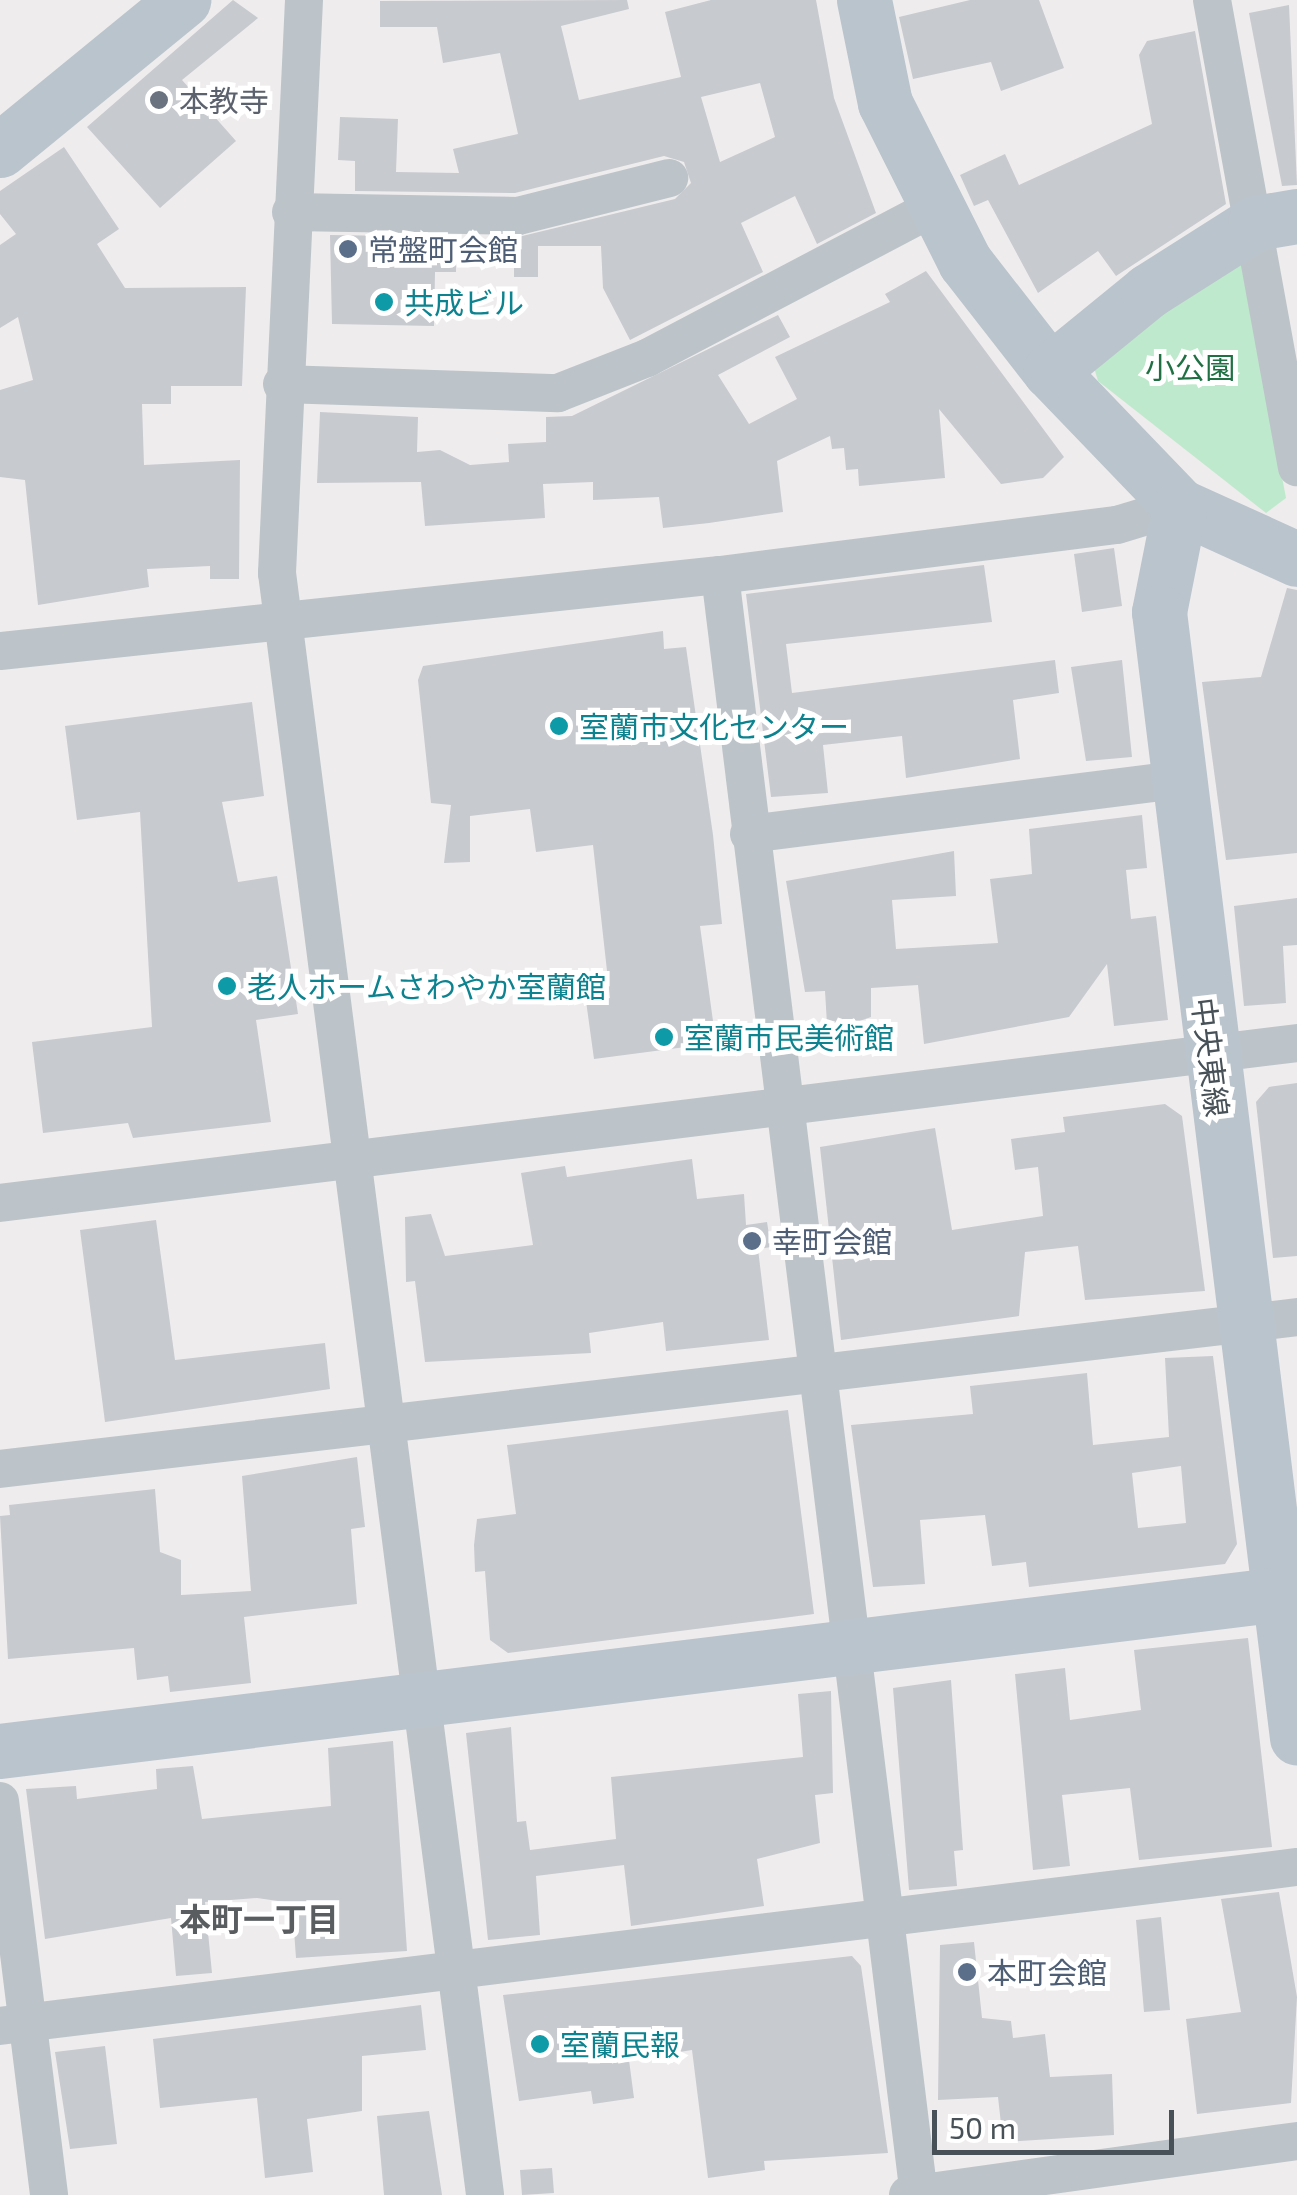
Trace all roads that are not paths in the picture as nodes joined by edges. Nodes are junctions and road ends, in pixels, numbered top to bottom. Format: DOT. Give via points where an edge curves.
graph roads {
  1 [pos="304,0"];
  2 [pos="864,0"];
  3 [pos="1212,0"];
  4 [pos="156,8"];
  5 [pos="0,150"];
  6 [pos="669,178"];
  7 [pos="931,209"];
  8 [pos="291,212"];
  9 [pos="1276,220"];
  10 [pos="1050,371"];
  11 [pos="282,384"];
  12 [pos="1297,466"];
  13 [pos="1180,506"];
  14 [pos="1297,560"];
  15 [pos="720,575"];
  16 [pos="282,616"];
  17 [pos="0,651"];
  18 [pos="1178,780"];
  19 [pos="749,834"];
  20 [pos="1297,1043"];
  21 [pos="1210,1053"];
  22 [pos="784,1110"];
  23 [pos="353,1161"];
  24 [pos="0,1203"];
  25 [pos="1272,1320"];
  26 [pos="817,1374"];
  27 [pos="384,1424"];
  28 [pos="0,1469"];
  29 [pos="1288,1593"];
  30 [pos="852,1648"];
  31 [pos="420,1698"];
  32 [pos="1297,1738"];
  33 [pos="0,1751"];
  34 [pos="0,1801"];
  35 [pos="1297,1867"];
  36 [pos="886,1916"];
  37 [pos="456,1968"];
  38 [pos="15,2024"];
  39 [pos="1297,2141"];
  40 [pos="919,2194"];
  41 [pos="49,2195"];
  42 [pos="485,2195"];
  43 [pos="908,2195"];
  1 -- 8 [label="street"];
  2 -- 7 [label="street" via="886,103"];
  3 -- 9 [label="street"];
  4 -- 5 [label="street"];
  6 -- 8 [label="street" via="518,216"];
  7 -- 10 [label="street"];
  7 -- 11 [label="street" via="647,358 558,393"];
  8 -- 11 [label="street"];
  9 -- 10 [label="street" via="1148,291"];
  9 -- 12 [label="street"];
  10 -- 13 [label="street"];
  11 -- 16 [label="street"];
  13 -- 14 [label="street"];
  13 -- 15 [label="street" via="1117,525"];
  13 -- 18 [label="street, 中央東線" via="1159,612"];
  15 -- 16 [label="street"];
  15 -- 19 [label="street"];
  16 -- 17 [label="street"];
  16 -- 23 [label="street"];
  18 -- 19 [label="street"];
  18 -- 21 [label="street, 中央東線"];
  19 -- 22 [label="street"];
  20 -- 21 [label="street"];
  21 -- 22 [label="street"];
  21 -- 25 [label="street, 中央東線"];
  22 -- 23 [label="street"];
  22 -- 26 [label="street"];
  23 -- 24 [label="street"];
  23 -- 27 [label="street"];
  25 -- 26 [label="street"];
  25 -- 29 [label="street, 中央東線"];
  26 -- 27 [label="street"];
  26 -- 30 [label="street"];
  27 -- 28 [label="street"];
  27 -- 31 [label="street"];
  29 -- 30 [label="street"];
  29 -- 32 [label="street, 中央東線"];
  30 -- 31 [label="street"];
  30 -- 36 [label="street"];
  31 -- 33 [label="street"];
  31 -- 37 [label="street"];
  34 -- 38 [label="street"];
  35 -- 36 [label="street"];
  36 -- 37 [label="street"];
  36 -- 40 [label="street"];
  37 -- 38 [label="street"];
  37 -- 42 [label="street"];
  38 -- 41 [label="street"];
  39 -- 40 [label="street"];
  40 -- 43 [label="street"];
}
